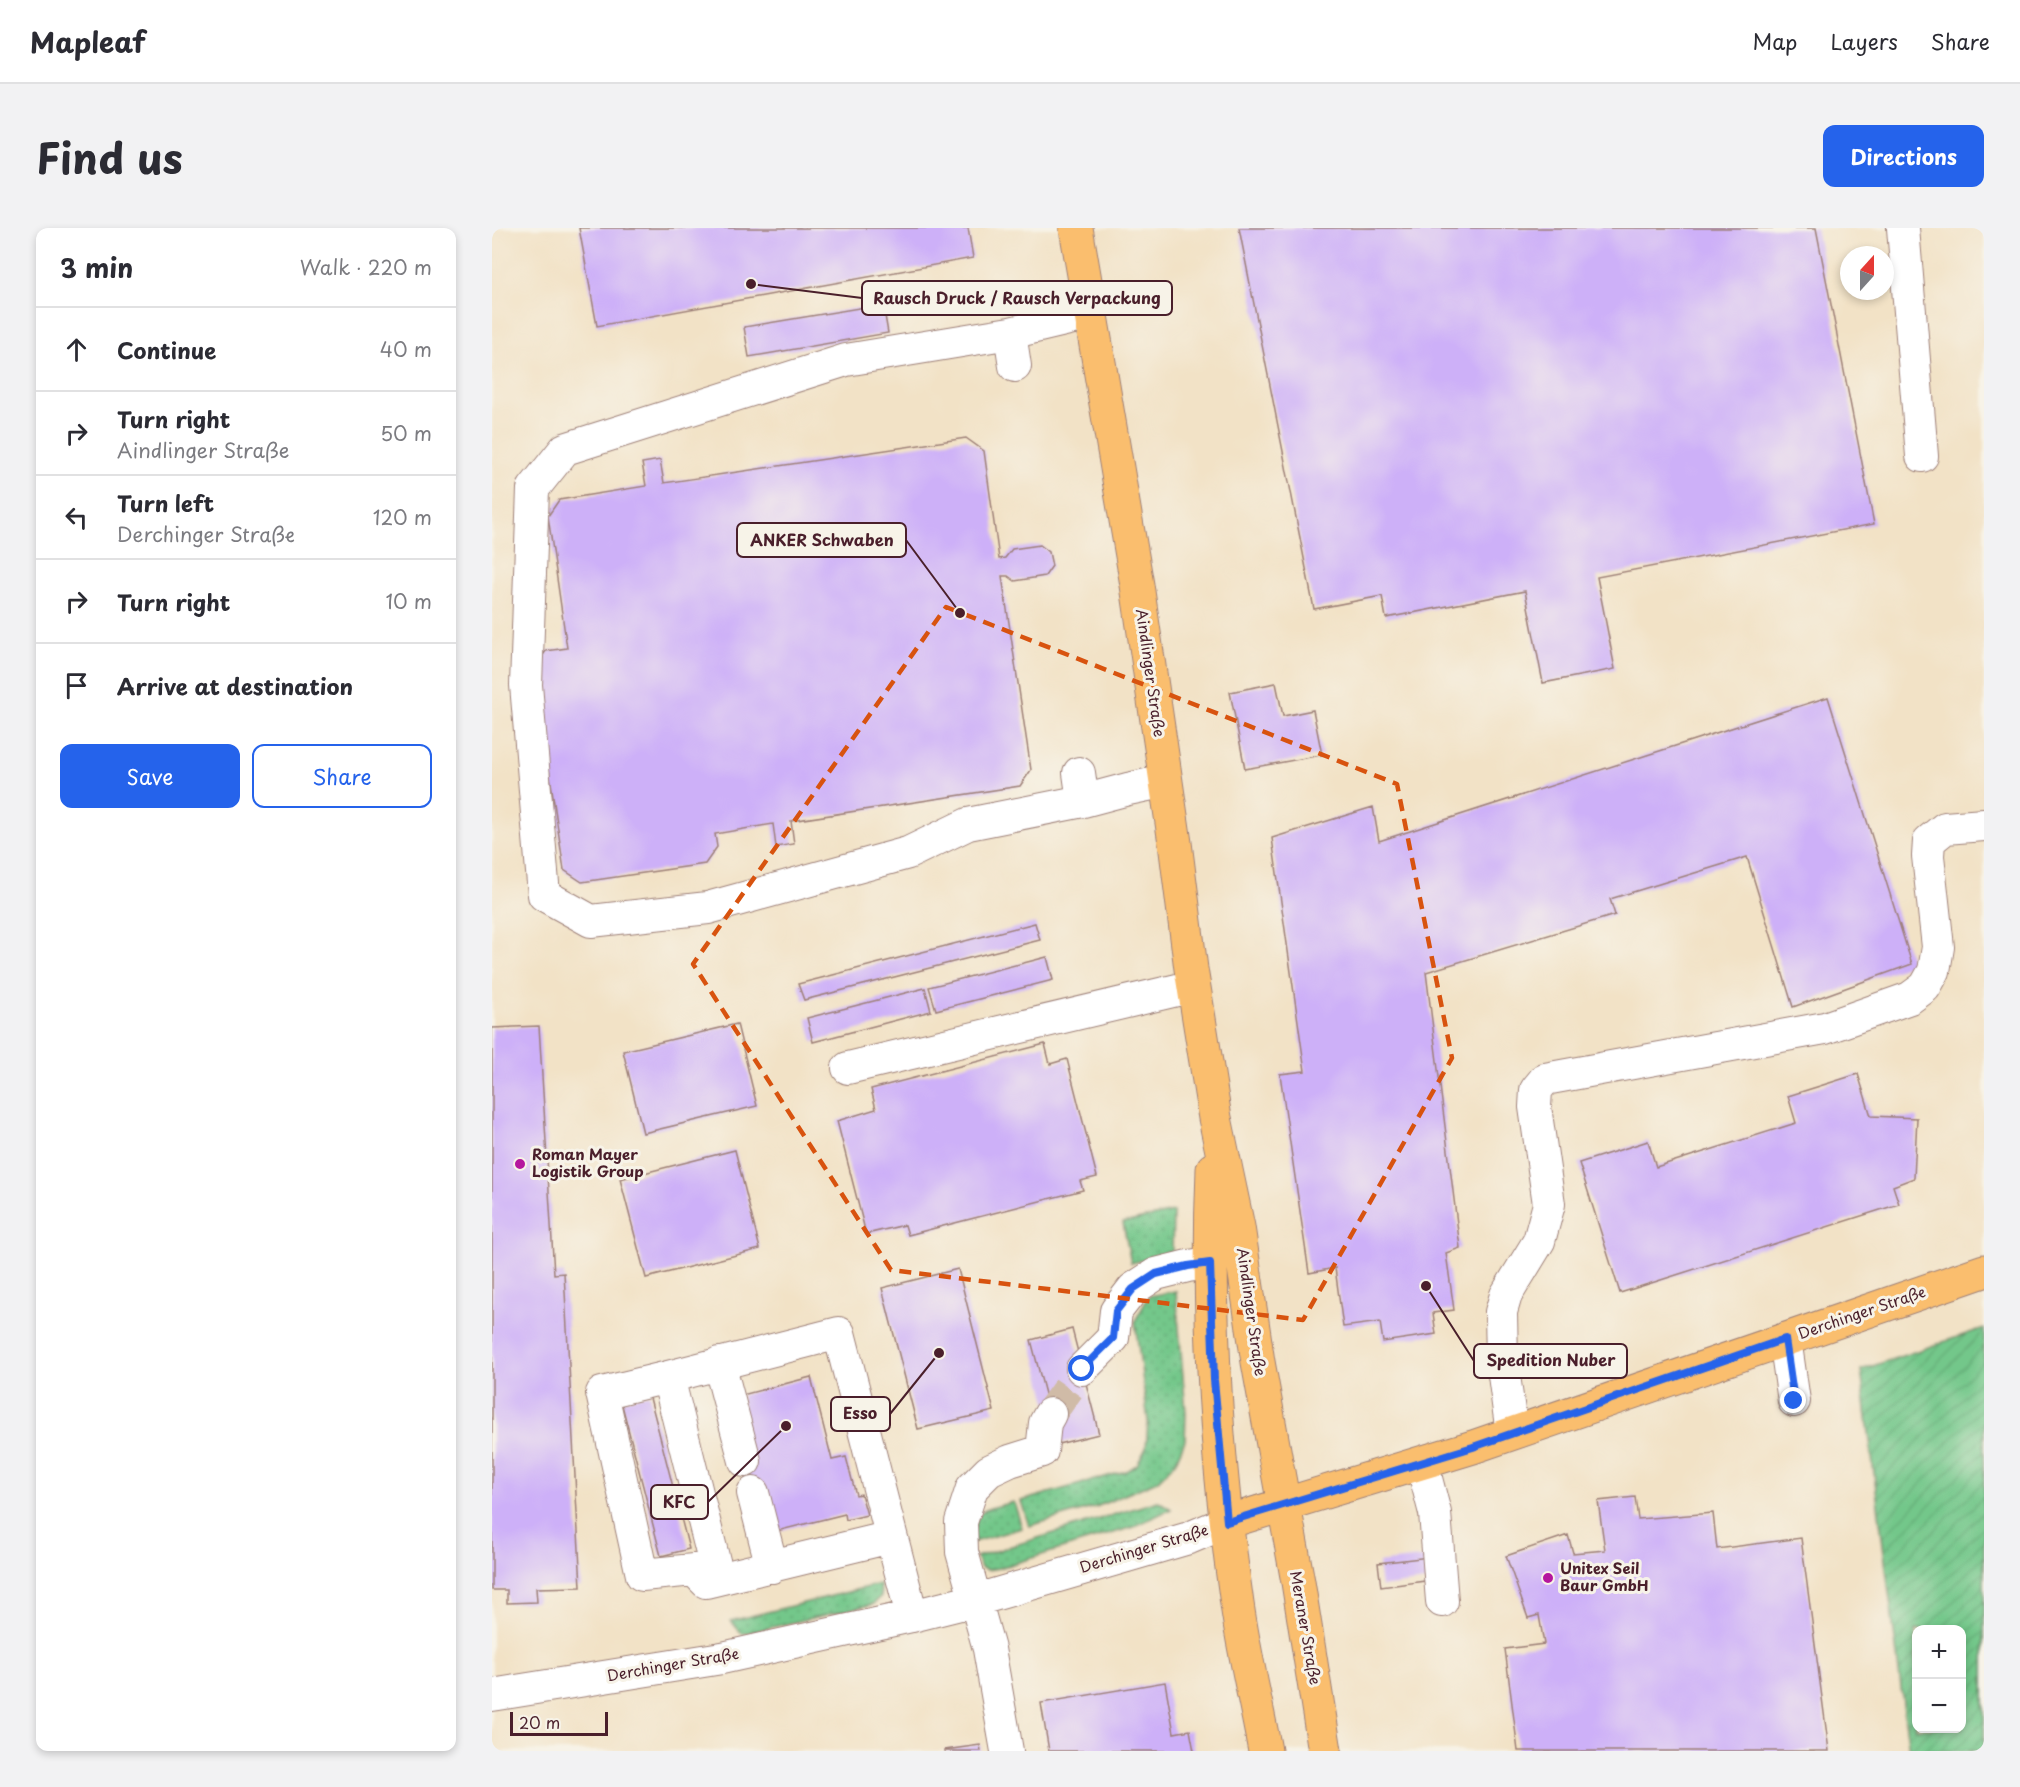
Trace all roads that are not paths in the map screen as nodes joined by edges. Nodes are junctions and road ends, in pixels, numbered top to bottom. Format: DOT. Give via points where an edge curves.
graph roads {
  1 [pos="1076,228"];
  2 [pos="1904,228"];
  3 [pos="1090,314"];
  4 [pos="1010,333"];
  5 [pos="1015,366"];
  6 [pos="1922,456"];
  7 [pos="1166,781"];
  8 [pos="1984,825"];
  9 [pos="1194,986"];
  10 [pos="848,1068"];
  11 [pos="1215,1119"];
  12 [pos="1210,1263"];
  13 [pos="1984,1271"];
  14 [pos="1785,1339"];
  15 [pos="719,1363"];
  16 [pos="1082,1369"];
  17 [pos="668,1377"];
  18 [pos="1794,1401"];
  19 [pos="1050,1414"];
  20 [pos="1512,1433"];
  21 [pos="745,1461"];
  22 [pos="1422,1463"];
  23 [pos="753,1493"];
  24 [pos="1283,1506"];
  25 [pos="1227,1522"];
  26 [pos="891,1537"];
  27 [pos="772,1567"];
  28 [pos="706,1582"];
  29 [pos="976,1600"];
  30 [pos="1442,1601"];
  31 [pos="912,1616"];
  32 [pos="492,1695"];
  33 [pos="1006,1751"];
  34 [pos="1265,1751"];
  35 [pos="1325,1751"];
  1 -- 3 [label="main road, Aindlinger Straße"];
  2 -- 6 [label="street"];
  3 -- 4 [label="street"];
  3 -- 7 [label="main road, Aindlinger Straße"];
  4 -- 5 [label="street"];
  4 -- 7 [label="street" via="846,360 565,449 533,489 526,685 544,895 591,921 708,908 908,853 968,824 1081,787 1128,789"];
  7 -- 9 [label="main road, Aindlinger Straße"];
  8 -- 20 [label="street" via="1945,828 1929,842 1938,947 1934,971 1925,987 1910,998 1825,1028 1545,1079 1536,1090 1549,1204 1539,1241 1506,1295 1501,1312 1502,1361"];
  9 -- 10 [label="street"];
  9 -- 11 [label="main road, Aindlinger Straße"];
  11 -- 12 [label="main road, Aindlinger Straße"];
  11 -- 24 [label="main road, Aindlinger Straße" via="1238,1227"];
  12 -- 16 [label="street" via="1156,1274 1133,1289 1116,1311 1113,1338"];
  12 -- 25 [label="main road, Aindlinger Straße" via="1214,1380"];
  13 -- 14 [label="main road, Derchinger Straße"];
  14 -- 18 [label="street"];
  14 -- 20 [label="main road, Derchinger Straße"];
  15 -- 17 [label="street"];
  15 -- 21 [label="street"];
  15 -- 26 [label="street" via="839,1333"];
  17 -- 28 [label="street" via="715,1565"];
  17 -- 28 [label="street" via="602,1393 642,1575 694,1570"];
  19 -- 29 [label="street" via="1045,1423 1042,1452 989,1471 972,1488 961,1532 962,1552"];
  20 -- 22 [label="main road, Derchinger Straße"];
  22 -- 24 [label="main road, Derchinger Straße"];
  22 -- 30 [label="street" via="1435,1513"];
  23 -- 27 [label="street"];
  24 -- 25 [label="main road, Derchinger Straße"];
  24 -- 35 [label="main road, Meraner Straße"];
  25 -- 29 [label="street, Derchinger Straße" via="1189,1538"];
  25 -- 34 [label="main road" via="1239,1618"];
  26 -- 27 [label="street"];
  26 -- 31 [label="street"];
  27 -- 28 [label="street"];
  29 -- 31 [label="street, Derchinger Straße"];
  29 -- 33 [label="street" via="989,1649"];
  31 -- 32 [label="street, Derchinger Straße" via="722,1658"];
}
